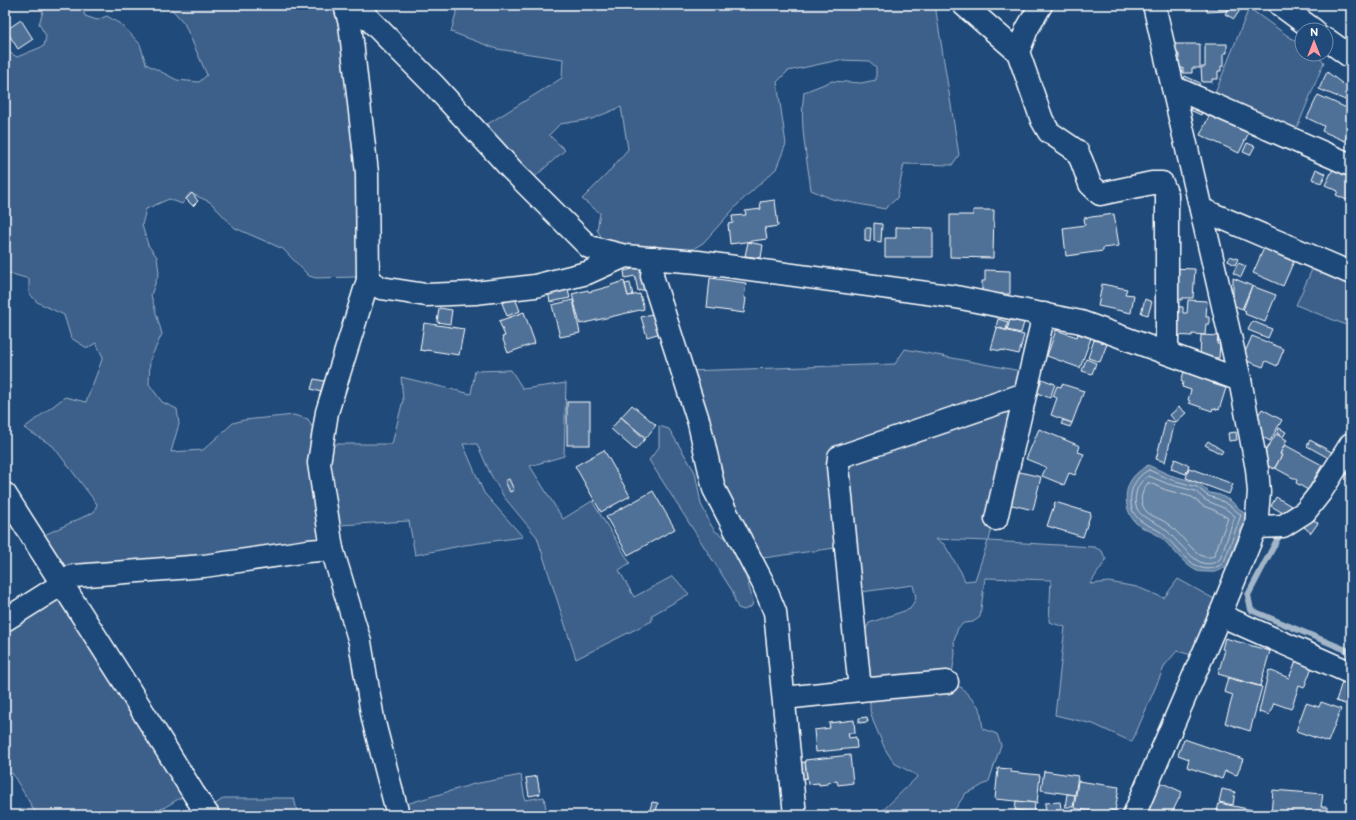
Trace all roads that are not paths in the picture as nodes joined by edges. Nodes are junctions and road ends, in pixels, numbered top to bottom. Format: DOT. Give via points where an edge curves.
graph roads {
  1 [pos="346,5"];
  2 [pos="355,5"];
  3 [pos="964,5"];
  4 [pos="1041,5"];
  5 [pos="1154,5"];
  6 [pos="1280,5"];
  7 [pos="1303,22"];
  8 [pos="1334,44"];
  9 [pos="1018,52"];
  10 [pos="1351,57"];
  11 [pos="1172,87"];
  12 [pos="1351,166"];
  13 [pos="1201,209"];
  14 [pos="625,256"];
  15 [pos="654,258"];
  16 [pos="1351,273"];
  17 [pos="368,280"];
  18 [pos="1044,314"];
  19 [pos="1167,352"];
  20 [pos="1240,380"];
  21 [pos="1025,394"];
  22 [pos="1351,444"];
  23 [pos="5,494"];
  24 [pos="996,519"];
  25 [pos="1256,527"];
  26 [pos="332,549"];
  27 [pos="60,582"];
  28 [pos="1220,615"];
  29 [pos="5,620"];
  30 [pos="1351,673"];
  31 [pos="947,682"];
  32 [pos="860,690"];
  33 [pos="784,698"];
  34 [pos="208,815"];
  35 [pos="398,815"];
  36 [pos="795,815"];
  37 [pos="1134,815"];
  1 -- 17 [label="street" via="367,173"];
  2 -- 14 [label="street" via="589,247"];
  3 -- 9 [label="street"];
  4 -- 9 [label="street" via="1027,29"];
  5 -- 11 [label="street"];
  6 -- 7 [label="street"];
  8 -- 10 [label="street"];
  9 -- 19 [label="street" via="1042,120 1049,132 1077,151 1090,184 1100,194 1162,184 1167,195"];
  11 -- 12 [label="street"];
  11 -- 13 [label="street"];
  13 -- 16 [label="street"];
  13 -- 20 [label="street"];
  14 -- 15 [label="street"];
  14 -- 17 [label="street" via="572,277 535,286 475,293 426,295 381,288"];
  15 -- 18 [label="street" via="956,297"];
  15 -- 33 [label="street" via="652,276 699,423 714,489 763,582 775,612"];
  17 -- 26 [label="street" via="327,412 319,463"];
  18 -- 19 [label="street" via="1081,322"];
  18 -- 21 [label="street"];
  19 -- 20 [label="street"];
  20 -- 25 [label="street" via="1257,469 1259,492"];
  21 -- 24 [label="street"];
  21 -- 32 [label="street" via="839,457"];
  22 -- 25 [label="street" via="1305,512 1283,526"];
  23 -- 27 [label="street"];
  25 -- 28 [label="street"];
  26 -- 27 [label="street" via="204,566 74,576"];
  26 -- 35 [label="street" via="360,642 373,719"];
  27 -- 29 [label="street"];
  27 -- 34 [label="street"];
  28 -- 30 [label="street"];
  28 -- 37 [label="street"];
  31 -- 32 [label="street"];
  32 -- 33 [label="street"];
  33 -- 36 [label="street"];
}
